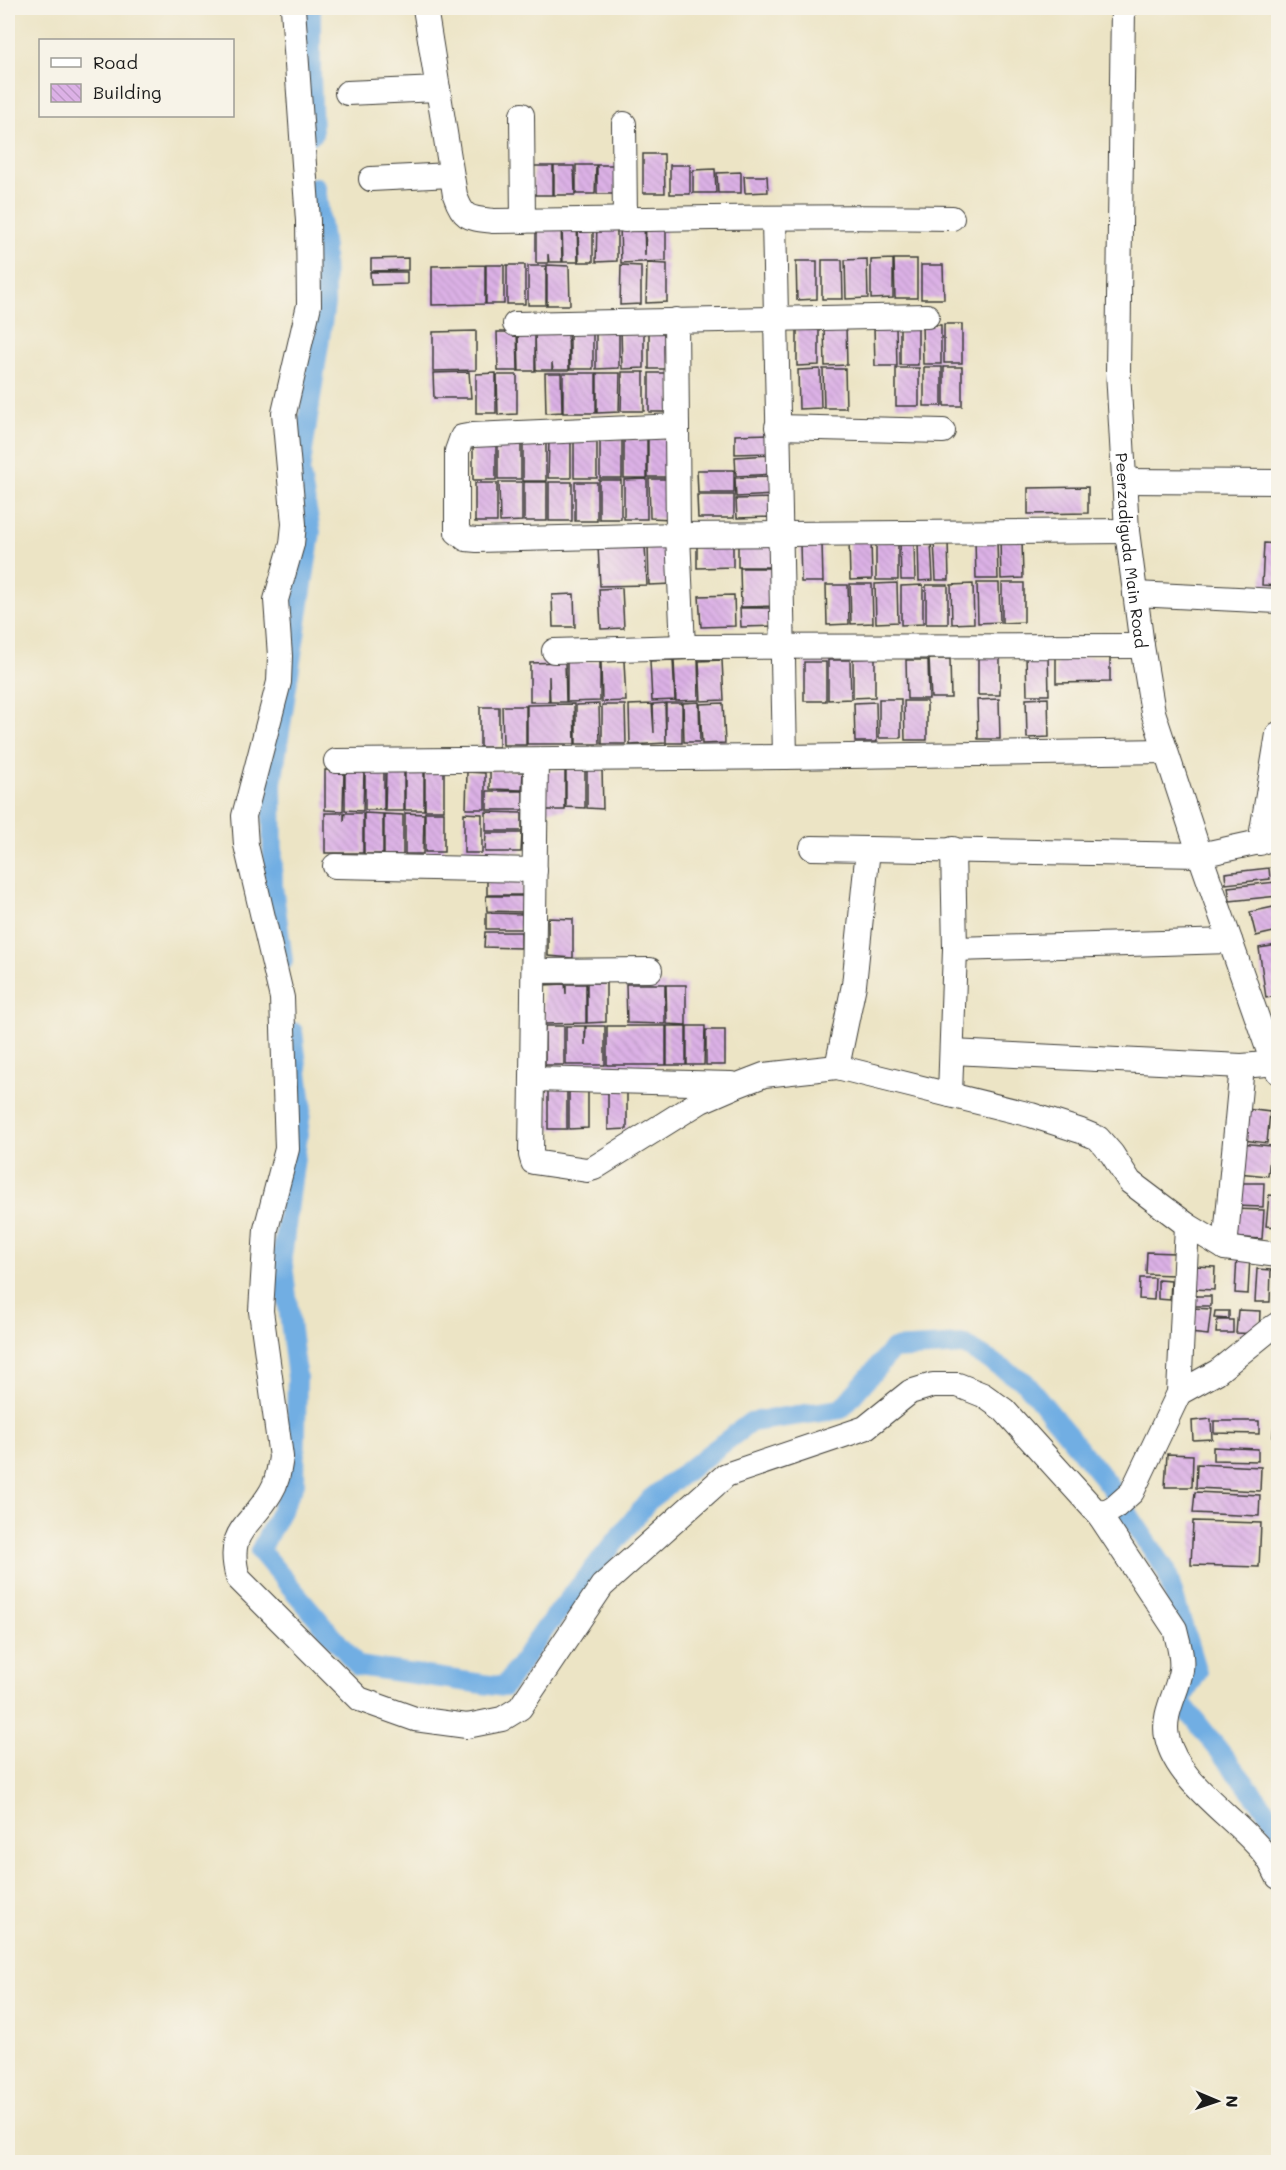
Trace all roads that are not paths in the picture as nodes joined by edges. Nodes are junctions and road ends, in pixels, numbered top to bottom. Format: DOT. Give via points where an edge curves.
graph roads {
  1 [pos="292,8"];
  2 [pos="425,8"];
  3 [pos="1124,8"];
  4 [pos="438,89"];
  5 [pos="347,93"];
  6 [pos="522,115"];
  7 [pos="624,124"];
  8 [pos="451,176"];
  9 [pos="371,179"];
  10 [pos="952,218"];
  11 [pos="774,219"];
  12 [pos="523,220"];
  13 [pos="625,220"];
  14 [pos="927,316"];
  15 [pos="777,319"];
  16 [pos="676,320"];
  17 [pos="516,324"];
  18 [pos="677,426"];
  19 [pos="777,427"];
  20 [pos="943,431"];
  21 [pos="1125,482"];
  22 [pos="1278,482"];
  23 [pos="1127,531"];
  24 [pos="678,535"];
  25 [pos="782,535"];
  26 [pos="1135,594"];
  27 [pos="1278,601"];
  28 [pos="1142,646"];
  29 [pos="683,647"];
  30 [pos="782,647"];
  31 [pos="554,651"];
  32 [pos="1278,734"];
  33 [pos="1166,750"];
  34 [pos="784,758"];
  35 [pos="536,760"];
  36 [pos="336,761"];
  37 [pos="1269,841"];
  38 [pos="812,848"];
  39 [pos="868,849"];
  40 [pos="953,849"];
  41 [pos="1200,855"];
  42 [pos="335,866"];
  43 [pos="535,870"];
  44 [pos="1230,941"];
  45 [pos="955,949"];
  46 [pos="650,970"];
  47 [pos="534,971"];
  48 [pos="952,1052"];
  49 [pos="1242,1066"];
  50 [pos="1277,1066"];
  51 [pos="837,1067"];
  52 [pos="532,1079"];
  53 [pos="738,1085"];
  54 [pos="950,1095"];
  55 [pos="1187,1225"];
  56 [pos="1225,1248"];
  57 [pos="1278,1255"];
  58 [pos="1278,1324"];
  59 [pos="1179,1393"];
  60 [pos="1115,1505"];
  61 [pos="1278,1876"];
  1 -- 60 [label="street" via="308,220 309,305 284,413 294,524 276,600 279,682 244,816 246,845 282,998 287,1149 266,1229 261,1311 281,1456 271,1492 235,1544 232,1558 238,1578 359,1699 415,1719 467,1726 502,1719 520,1708 602,1586 726,1475 865,1428 910,1392 933,1385 958,1385 983,1395"];
  2 -- 4 [label="street"];
  3 -- 21 [label="street, Peerzadiguda Main Road" via="1118,371"];
  4 -- 5 [label="street"];
  4 -- 8 [label="street"];
  6 -- 12 [label="street"];
  7 -- 13 [label="street"];
  8 -- 9 [label="street"];
  8 -- 12 [label="street" via="460,210 470,218"];
  10 -- 11 [label="street"];
  11 -- 13 [label="street"];
  11 -- 15 [label="street"];
  12 -- 13 [label="street"];
  14 -- 15 [label="street"];
  15 -- 16 [label="street"];
  15 -- 19 [label="street"];
  16 -- 17 [label="street"];
  16 -- 18 [label="street"];
  18 -- 24 [label="street"];
  18 -- 24 [label="street" via="462,437 457,451 457,532 466,539 477,540"];
  19 -- 20 [label="street"];
  19 -- 25 [label="street"];
  21 -- 22 [label="street"];
  21 -- 23 [label="street, Peerzadiguda Main Road"];
  23 -- 25 [label="street"];
  23 -- 26 [label="street, Peerzadiguda Main Road"];
  24 -- 25 [label="street"];
  24 -- 29 [label="street"];
  25 -- 30 [label="street"];
  26 -- 27 [label="street"];
  26 -- 28 [label="street, Peerzadiguda Main Road"];
  28 -- 30 [label="street"];
  28 -- 33 [label="street, Peerzadiguda Main Road" via="1153,712"];
  29 -- 30 [label="street"];
  29 -- 31 [label="street"];
  30 -- 34 [label="street"];
  32 -- 37 [label="street"];
  33 -- 34 [label="street"];
  33 -- 41 [label="street, Peerzadiguda Main Road"];
  34 -- 35 [label="street"];
  35 -- 36 [label="street"];
  35 -- 43 [label="street"];
  37 -- 41 [label="street"];
  38 -- 39 [label="street"];
  39 -- 40 [label="street"];
  39 -- 51 [label="street" via="854,985"];
  40 -- 41 [label="street"];
  40 -- 45 [label="street"];
  41 -- 44 [label="street, Peerzadiguda Main Road"];
  42 -- 43 [label="street"];
  43 -- 47 [label="street"];
  44 -- 45 [label="street"];
  44 -- 50 [label="street, Peerzadiguda Main Road"];
  45 -- 48 [label="street"];
  46 -- 47 [label="street"];
  47 -- 52 [label="street"];
  48 -- 49 [label="street"];
  48 -- 54 [label="street"];
  49 -- 50 [label="street"];
  49 -- 56 [label="street"];
  51 -- 53 [label="street" via="764,1075"];
  51 -- 54 [label="street"];
  52 -- 53 [label="street"];
  52 -- 53 [label="street" via="533,1162 587,1170 701,1101"];
  54 -- 55 [label="street" via="1031,1115 1098,1138 1130,1182"];
  55 -- 56 [label="street"];
  55 -- 59 [label="street"];
  56 -- 57 [label="street"];
  58 -- 59 [label="street" via="1217,1372"];
  59 -- 60 [label="street"];
  60 -- 61 [label="street" via="1175,1629 1180,1649 1181,1669 1169,1707 1166,1735 1174,1760 1264,1853"];
}
